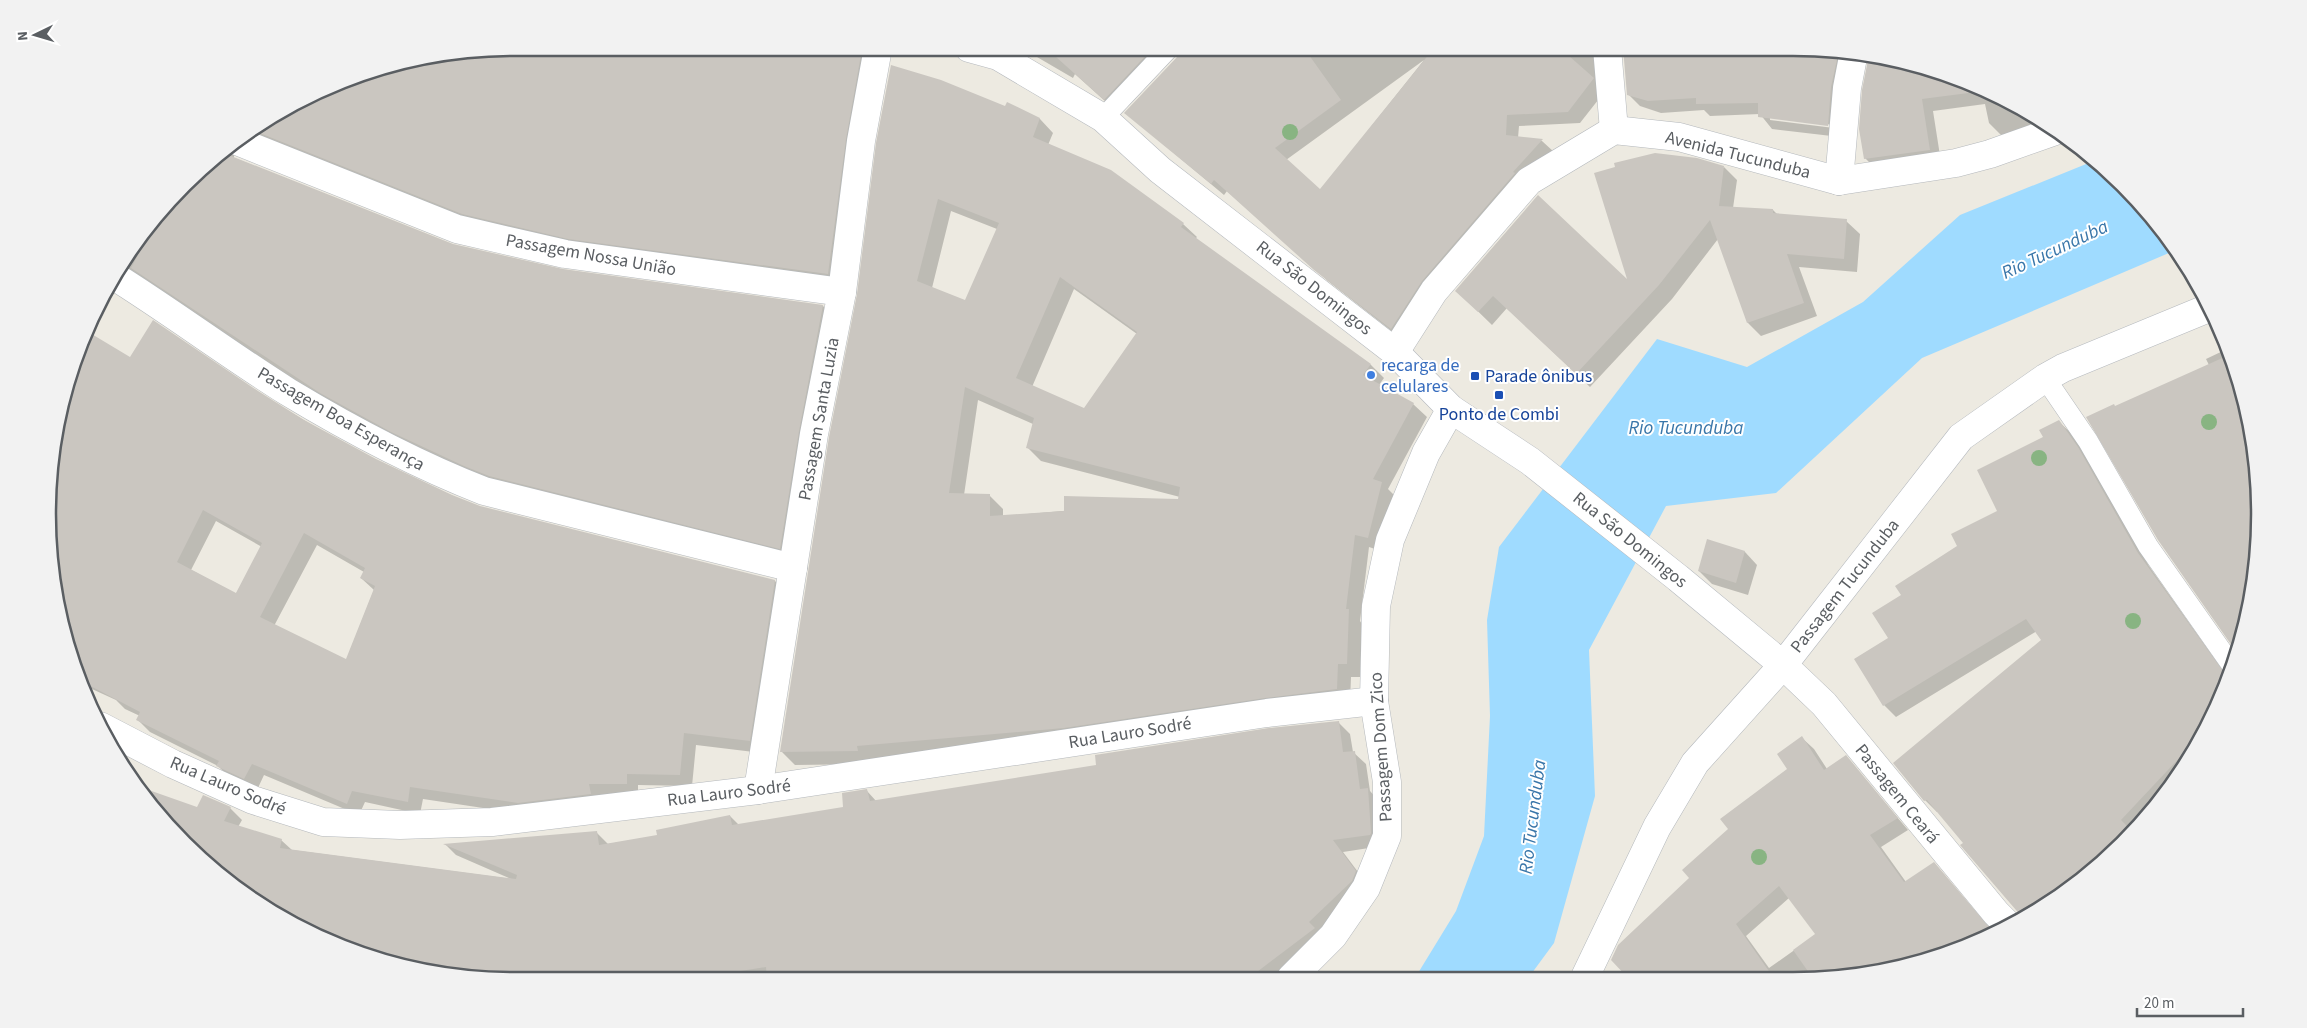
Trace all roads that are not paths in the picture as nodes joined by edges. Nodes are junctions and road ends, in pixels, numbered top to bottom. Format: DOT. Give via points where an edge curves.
graph roads {
  1 [pos="877,56"];
  2 [pos="998,56"];
  3 [pos="1161,56"];
  4 [pos="1608,56"];
  5 [pos="1853,60"];
  6 [pos="1103,118"];
  7 [pos="1614,130"];
  8 [pos="2048,134"];
  9 [pos="245,144"];
  10 [pos="1839,181"];
  11 [pos="121,280"];
  12 [pos="842,292"];
  13 [pos="2203,310"];
  14 [pos="1395,352"];
  15 [pos="2045,378"];
  16 [pos="1451,409"];
  17 [pos="793,568"];
  18 [pos="2227,658"];
  19 [pos="1783,665"];
  20 [pos="1374,701"];
  21 [pos="112,732"];
  22 [pos="758,790"];
  23 [pos="2004,920"];
  24 [pos="1297,972"];
  25 [pos="1587,972"];
  1 -- 12 [label="street, Passagem Santa Luzia" via="861,142"];
  2 -- 6 [label="street, Rua São Domingos"];
  3 -- 6 [label="lane"];
  4 -- 7 [label="street"];
  5 -- 10 [label="street"];
  6 -- 14 [label="street, Rua São Domingos" via="1160,170"];
  7 -- 10 [label="street, Avenida Tucunduba" via="1679,137"];
  7 -- 14 [label="street" via="1529,181 1434,291"];
  8 -- 10 [label="street, Avenida Tucunduba" via="1956,163"];
  9 -- 12 [label="street, Passagem Nossa União" via="457,228 565,254"];
  11 -- 17 [label="street, Passagem Boa Esperança" via="288,391 382,446 436,472 484,491"];
  12 -- 17 [label="street, Passagem Santa Luzia" via="814,434"];
  13 -- 15 [label="street, Passagem Tucunduba"];
  14 -- 16 [label="street, Rua São Domingos"];
  15 -- 18 [label="lane" via="2088,441 2148,546"];
  15 -- 19 [label="street, Passagem Tucunduba" via="1961,437"];
  16 -- 19 [label="street, Rua São Domingos" via="1530,460"];
  16 -- 20 [label="street, Passagem Dom Zico" via="1426,453 1390,540 1376,606"];
  17 -- 22 [label="street, Passagem Santa Luzia"];
  19 -- 23 [label="street, Passagem Ceará" via="1824,704 1922,826"];
  19 -- 25 [label="street, Passagem Tucunduba" via="1696,763 1657,827"];
  20 -- 22 [label="street, Rua Lauro Sodré" via="1267,712"];
  20 -- 24 [label="street, Passagem Dom Zico" via="1388,782 1387,836 1366,888 1333,936"];
  21 -- 22 [label="street, Rua Lauro Sodré" via="253,800 323,822 400,825 492,822"];
}
